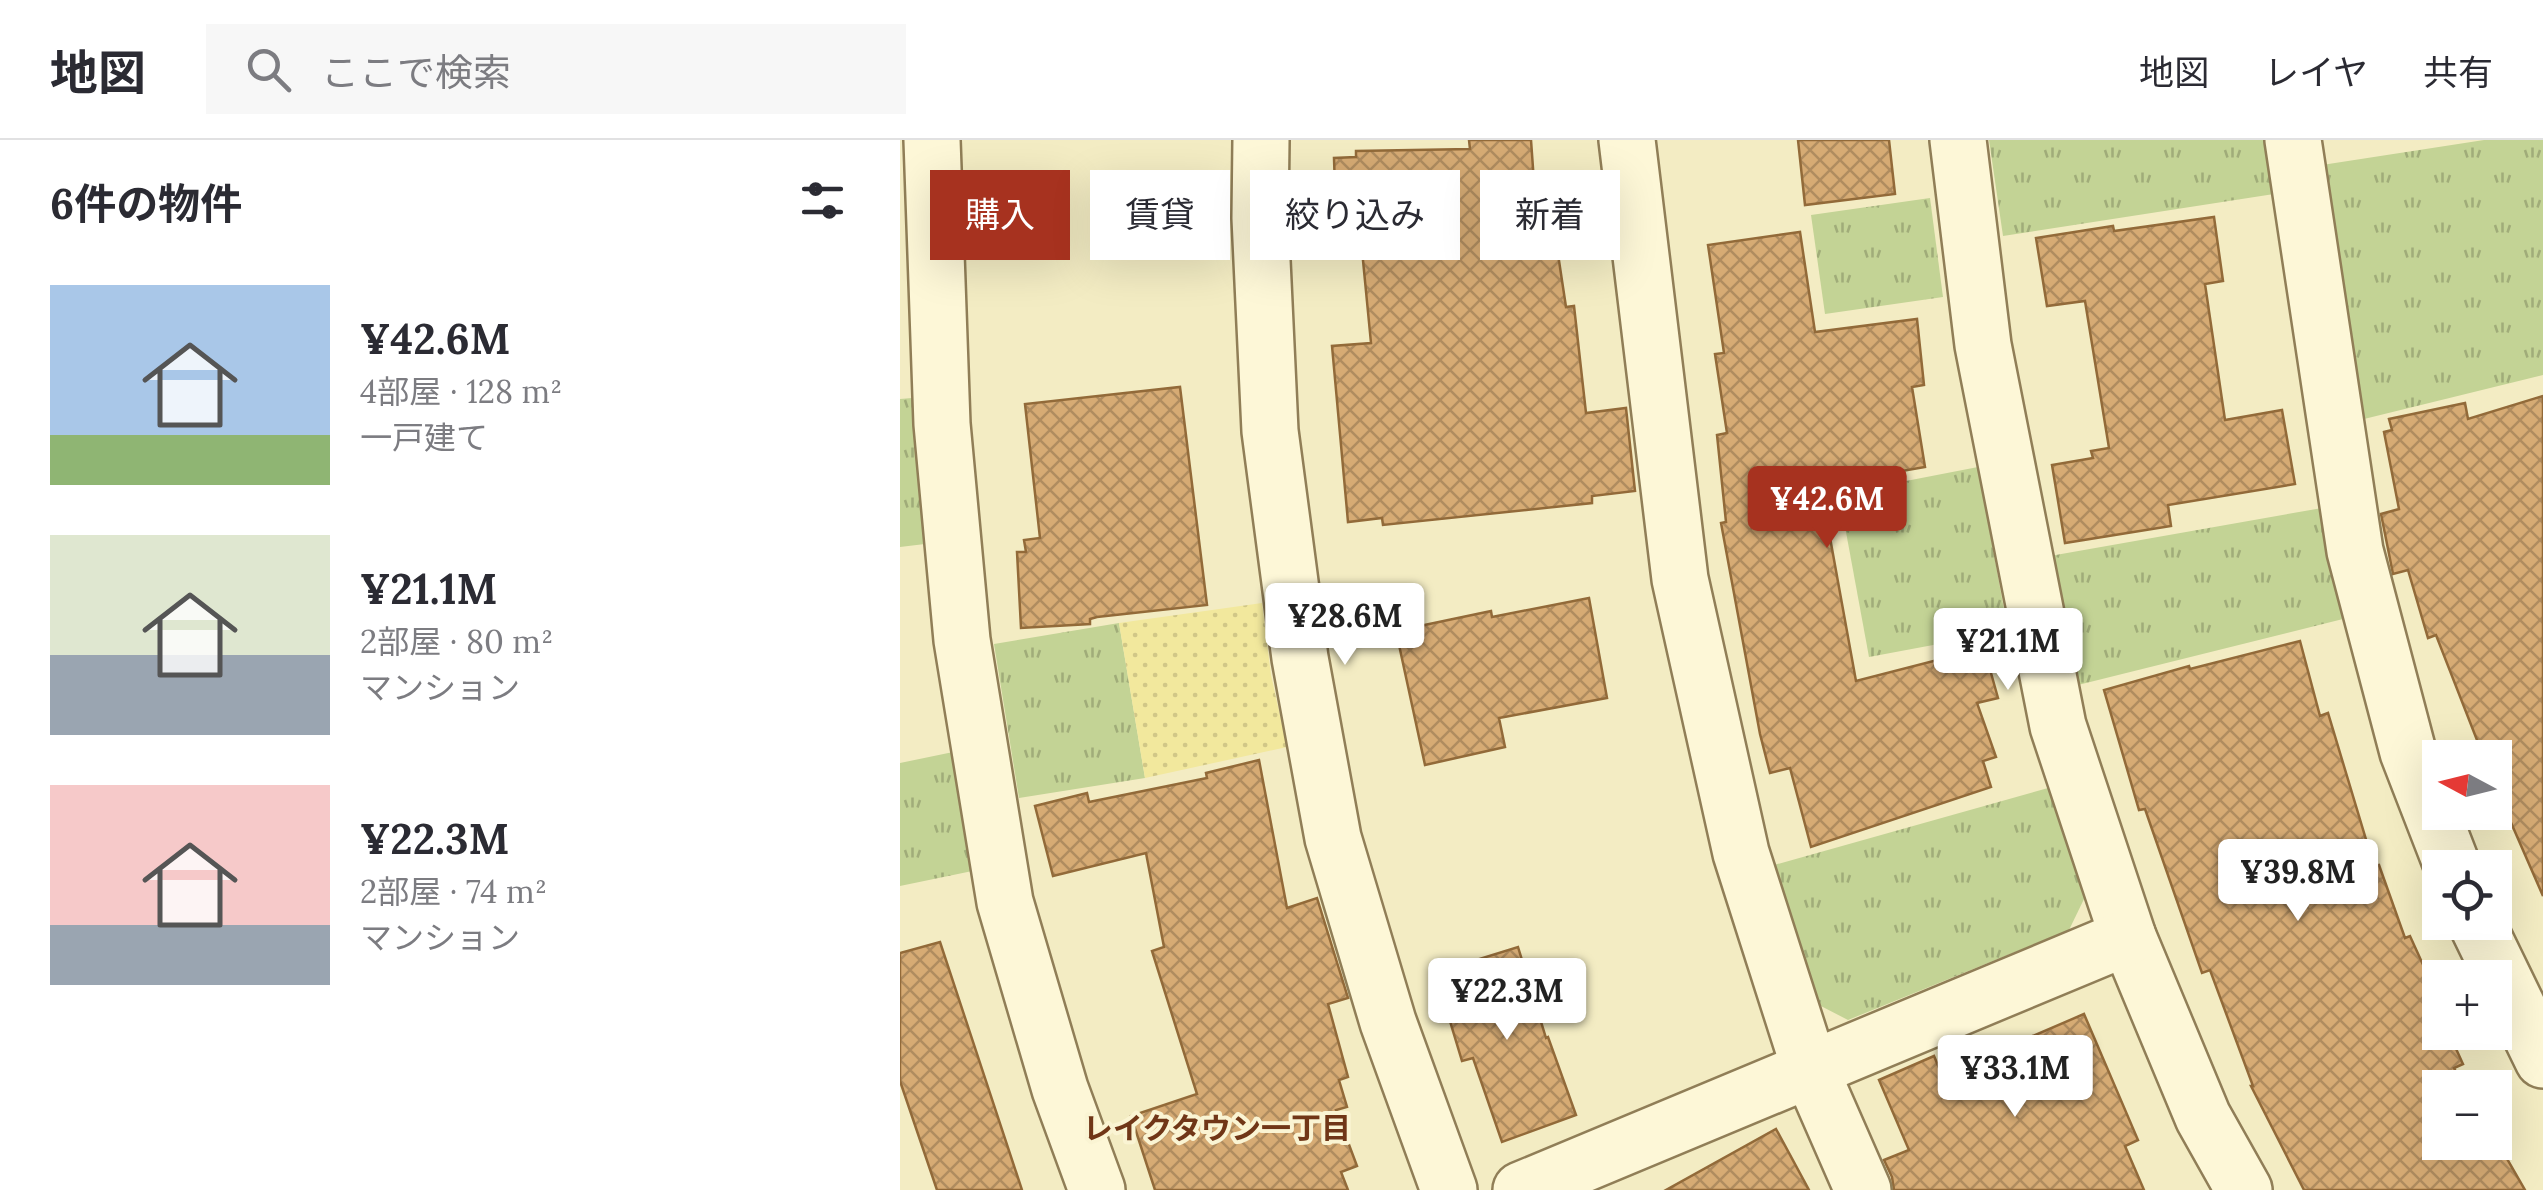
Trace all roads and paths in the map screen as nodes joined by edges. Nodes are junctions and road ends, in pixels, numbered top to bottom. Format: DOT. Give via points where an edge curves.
graph roads {
  1 [pos="932,140"];
  2 [pos="1260,140"];
  3 [pos="1627,140"];
  4 [pos="1958,140"];
  5 [pos="2292,140"];
  6 [pos="2445,850"];
  7 [pos="2128,937"];
  8 [pos="2485,940"];
  9 [pos="2543,1060"];
  10 [pos="1810,1069"];
  11 [pos="1097,1190"];
  12 [pos="1448,1190"];
  13 [pos="1521,1190"];
  14 [pos="1862,1190"];
  15 [pos="2244,1190"];
  1 -- 11 [label="street" via="942,424 962,640 1005,902"];
  2 -- 12 [label="street" via="1270,431 1300,658 1334,838 1388,1022"];
  3 -- 10 [label="street" via="1680,578 1741,853"];
  4 -- 7 [label="street" via="1983,346 2058,726"];
  5 -- 6 [label="street" via="2356,551 2408,752"];
  7 -- 10 [label="street"];
  7 -- 15 [label="street" via="2203,1118"];
  8 -- 9 [label="street"];
  10 -- 13 [label="street"];
  10 -- 14 [label="street"];
}
